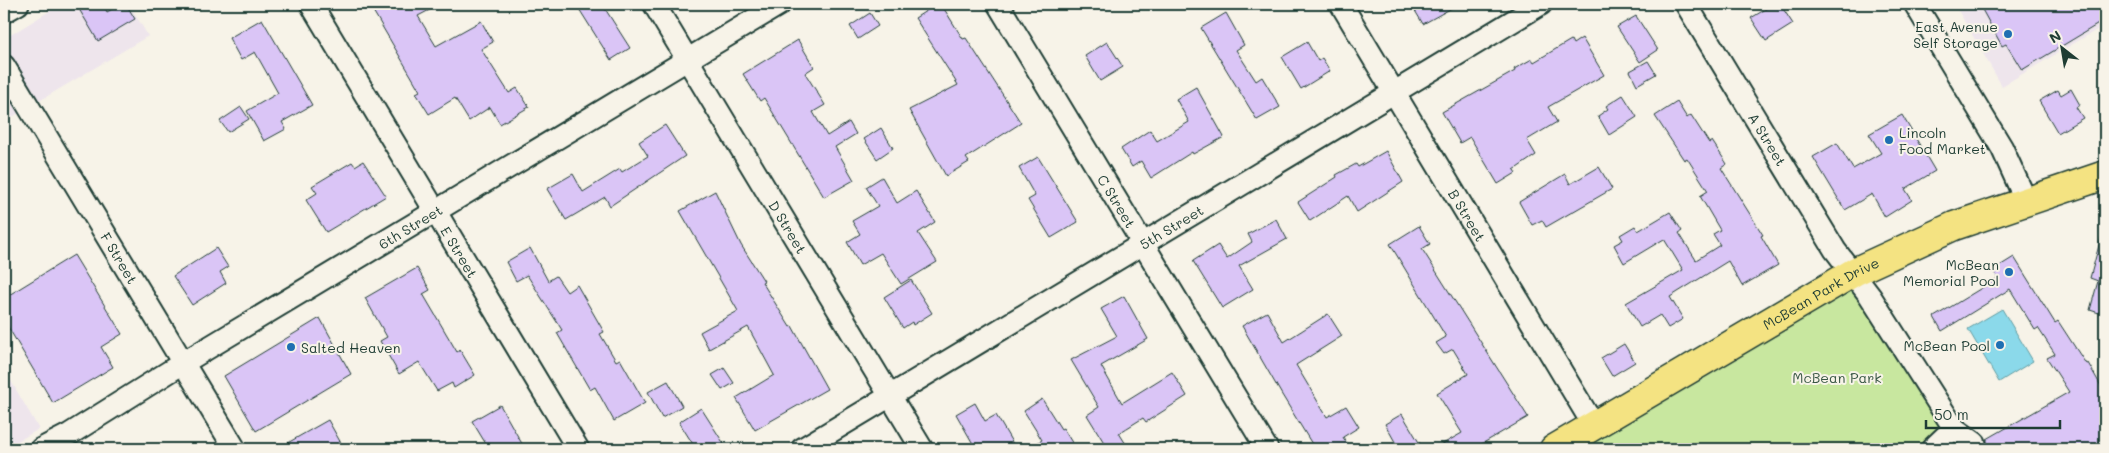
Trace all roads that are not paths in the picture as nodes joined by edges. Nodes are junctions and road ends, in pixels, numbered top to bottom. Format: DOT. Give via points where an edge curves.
graph roads {
  1 [pos="18,4"];
  2 [pos="311,4"];
  3 [pos="654,4"];
  4 [pos="780,4"];
  5 [pos="998,4"];
  6 [pos="1341,4"];
  7 [pos="1541,4"];
  8 [pos="1686,4"];
  9 [pos="1915,4"];
  10 [pos="4,12"];
  11 [pos="687,59"];
  12 [pos="4,66"];
  13 [pos="1394,92"];
  14 [pos="2105,175"];
  15 [pos="2026,200"];
  16 [pos="435,212"];
  17 [pos="1143,244"];
  18 [pos="1853,272"];
  19 [pos="183,363"];
  20 [pos="890,396"];
  21 [pos="1594,426"];
  22 [pos="1942,441"];
  23 [pos="1975,443"];
  24 [pos="41,449"];
  25 [pos="235,449"];
  26 [pos="578,449"];
  27 [pos="802,449"];
  28 [pos="922,449"];
  29 [pos="1267,449"];
  30 [pos="1554,449"];
  1 -- 10 [label="street"];
  2 -- 16 [label="street, E Street"];
  3 -- 11 [label="street, D Street"];
  4 -- 11 [label="street, 6th Street"];
  5 -- 17 [label="street, C Street"];
  6 -- 13 [label="street, B Street"];
  7 -- 13 [label="street, 5th Street"];
  8 -- 18 [label="street, A Street" via="1835,250"];
  9 -- 15 [label="street" via="2002,148"];
  11 -- 16 [label="street, 6th Street"];
  11 -- 20 [label="street, D Street"];
  12 -- 19 [label="street, F Street"];
  13 -- 17 [label="street, 5th Street"];
  13 -- 21 [label="street, B Street"];
  14 -- 15 [label="main road, McBean Park Drive"];
  15 -- 18 [label="main road, McBean Park Drive" via="1954,226"];
  16 -- 19 [label="street, 6th Street"];
  16 -- 26 [label="street, E Street"];
  17 -- 20 [label="street, 5th Street"];
  17 -- 29 [label="street, C Street"];
  18 -- 21 [label="main road, McBean Park Drive"];
  18 -- 22 [label="street, A Street" via="1870,296"];
  19 -- 24 [label="street, 6th Street"];
  19 -- 25 [label="street, F Street"];
  20 -- 27 [label="street, 5th Street"];
  20 -- 28 [label="street, D Street"];
  21 -- 30 [label="main road, McBean Park Drive"];
  22 -- 23 [label="street"];
}
